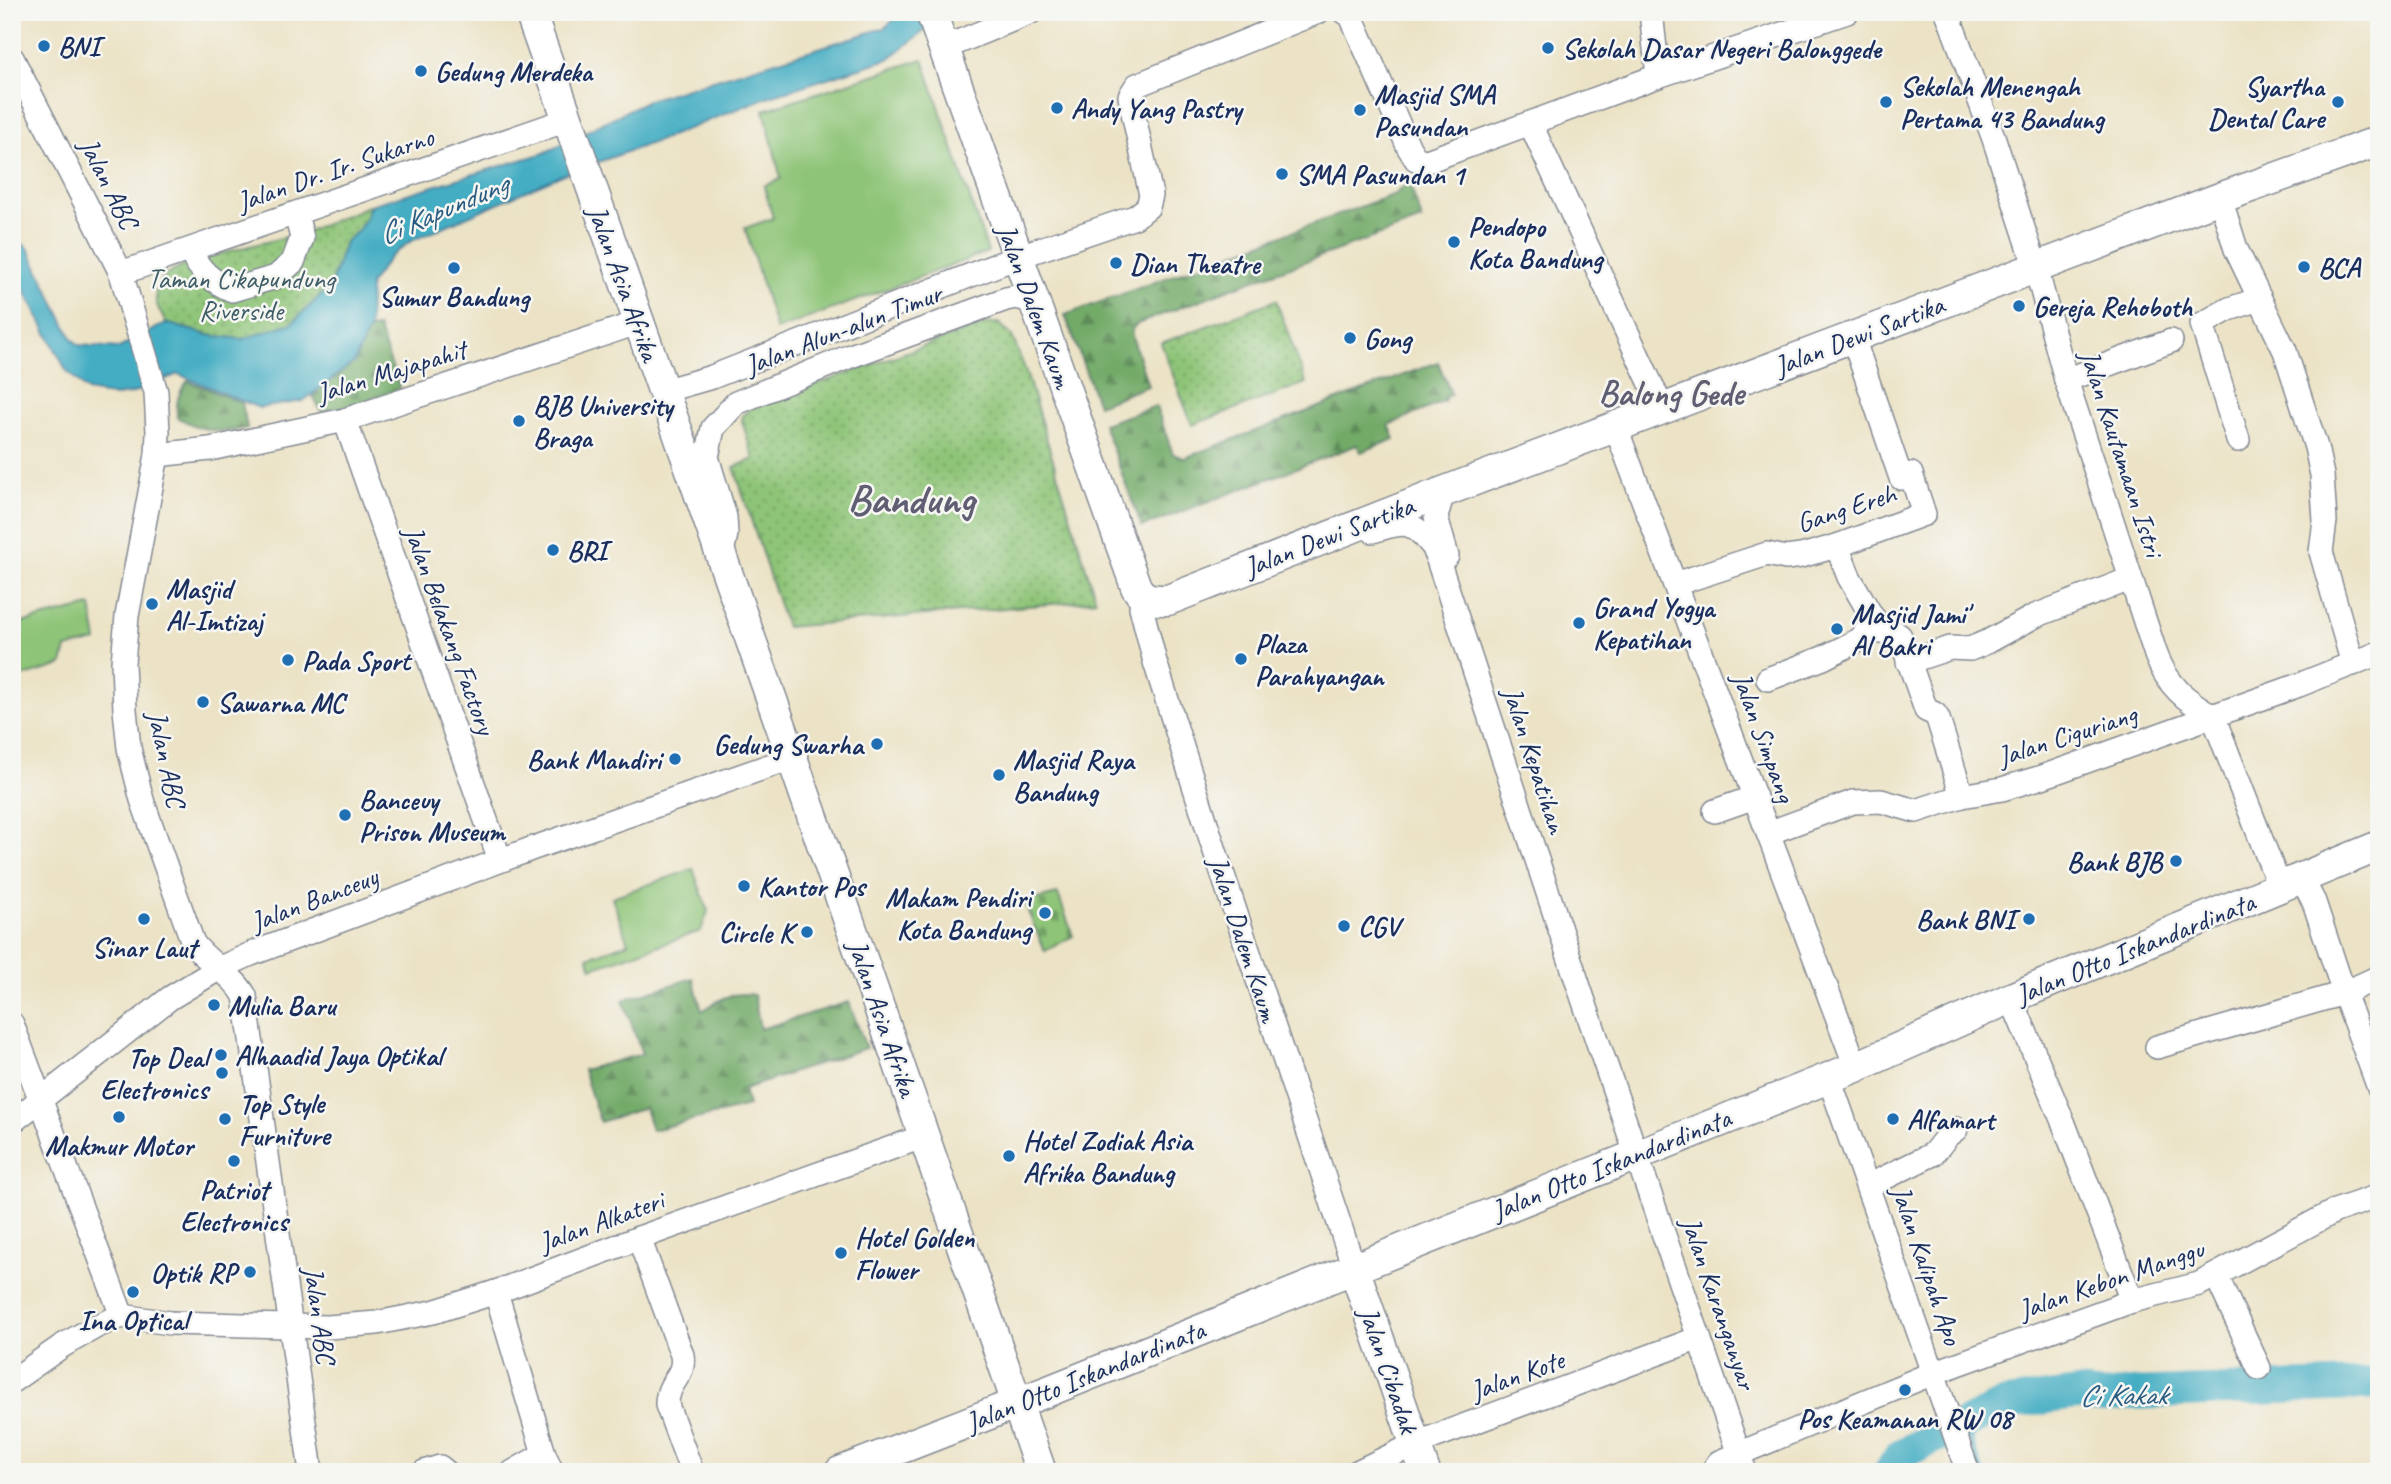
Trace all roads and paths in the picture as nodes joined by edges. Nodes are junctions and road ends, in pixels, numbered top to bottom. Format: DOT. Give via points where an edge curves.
graph roads {
  1 [pos="530,12"];
  2 [pos="1031,12"];
  3 [pos="1318,12"];
  4 [pos="1345,12"];
  5 [pos="1651,12"];
  6 [pos="1847,12"];
  7 [pos="1947,12"];
  8 [pos="938,30"];
  9 [pos="12,58"];
  10 [pos="1658,76"];
  11 [pos="567,120"];
  12 [pos="1531,125"];
  13 [pos="2379,141"];
  14 [pos="2220,198"];
  15 [pos="296,214"];
  16 [pos="190,251"];
  17 [pos="1017,257"];
  18 [pos="2036,268"];
  19 [pos="121,273"];
  20 [pos="2260,299"];
  21 [pos="1033,301"];
  22 [pos="637,323"];
  23 [pos="1853,338"];
  24 [pos="2171,341"];
  25 [pos="2066,380"];
  26 [pos="663,391"];
  27 [pos="1663,410"];
  28 [pos="345,419"];
  29 [pos="1616,428"];
  30 [pos="2238,440"];
  31 [pos="157,455"];
  32 [pos="707,457"];
  33 [pos="1443,492"];
  34 [pos="1837,546"];
  35 [pos="722,553"];
  36 [pos="1279,562"];
  37 [pos="2130,579"];
  38 [pos="1675,584"];
  39 [pos="1138,592"];
  40 [pos="1874,619"];
  41 [pos="2379,653"];
  42 [pos="1908,662"];
  43 [pos="2353,664"];
  44 [pos="1768,679"];
  45 [pos="2171,685"];
  46 [pos="2213,716"];
  47 [pos="2178,729"];
  48 [pos="793,758"];
  49 [pos="1962,796"];
  50 [pos="1755,797"];
  51 [pos="1715,811"];
  52 [pos="1768,833"];
  53 [pos="2379,846"];
  54 [pos="500,860"];
  55 [pos="2291,883"];
  56 [pos="219,969"];
  57 [pos="2379,977"];
  58 [pos="2344,993"];
  59 [pos="2011,998"];
  60 [pos="12,1024"];
  61 [pos="2157,1046"];
  62 [pos="1843,1072"];
  63 [pos="2379,1088"];
  64 [pos="39,1099"];
  65 [pos="12,1122"];
  66 [pos="1956,1129"];
  67 [pos="925,1136"];
  68 [pos="1647,1149"];
  69 [pos="1868,1186"];
  70 [pos="2379,1196"];
  71 [pos="639,1238"];
  72 [pos="1354,1268"];
  73 [pos="2216,1275"];
  74 [pos="496,1292"];
  75 [pos="2132,1301"];
  76 [pos="122,1316"];
  77 [pos="291,1326"];
  78 [pos="1699,1338"];
  79 [pos="2259,1368"];
  80 [pos="1933,1373"];
  81 [pos="12,1381"];
  82 [pos="1018,1403"];
  83 [pos="1415,1444"];
  84 [pos="548,1463"];
  85 [pos="1742,1463"];
  86 [pos="312,1472"];
  87 [pos="424,1472"];
  88 [pos="446,1472"];
  89 [pos="513,1472"];
  90 [pos="692,1472"];
  91 [pos="840,1472"];
  92 [pos="1041,1472"];
  93 [pos="1357,1472"];
  94 [pos="1425,1472"];
  95 [pos="1712,1472"];
  96 [pos="1968,1472"];
  1 -- 11 [label="main road, Jalan Asia Afrika"];
  2 -- 8 [label="street"];
  3 -- 17 [label="street, Jalan Alun-alun Timur" via="1137,85 1130,96 1151,195 1148,207 1135,217"];
  4 -- 12 [label="street" via="1351,16 1416,159 1427,162"];
  5 -- 10 [label="street"];
  6 -- 10 [label="street"];
  7 -- 18 [label="street, Jalan Kautamaan Istri"];
  8 -- 17 [label="main road, Jalan Dalem Kaum"];
  9 -- 19 [label="street, Jalan ABC"];
  10 -- 12 [label="street"];
  11 -- 15 [label="street, Jalan Dr. Ir. Sukarno"];
  11 -- 22 [label="main road, Jalan Asia Afrika"];
  12 -- 27 [label="street"];
  13 -- 14 [label="main road, Jalan Dewi Sartika"];
  14 -- 18 [label="main road, Jalan Dewi Sartika"];
  14 -- 20 [label="street" via="2236,248"];
  15 -- 16 [label="street, Jalan Dr. Ir. Sukarno"];
  15 -- 16 [label="street" via="302,238 293,262 275,277 232,290 213,282"];
  16 -- 19 [label="street, Jalan Dr. Ir. Sukarno"];
  17 -- 21 [label="main road, Jalan Dalem Kaum"];
  17 -- 26 [label="street, Jalan Alun-alun Timur" via="712,377"];
  18 -- 23 [label="main road, Jalan Dewi Sartika"];
  18 -- 25 [label="street, Jalan Kautamaan Istri"];
  19 -- 31 [label="street, Jalan ABC" via="156,393"];
  20 -- 30 [label="street" via="2202,324"];
  20 -- 43 [label="street" via="2285,351 2316,447 2325,522 2321,552"];
  21 -- 32 [label="street, Jalan Alun-alun Timur" via="1006,299 736,403 713,428"];
  21 -- 39 [label="main road, Jalan Dalem Kaum"];
  22 -- 26 [label="main road, Jalan Asia Afrika"];
  22 -- 28 [label="street, Jalan Majapahit"];
  23 -- 27 [label="main road, Jalan Dewi Sartika"];
  23 -- 34 [label="street, Gang Ereh" via="1901,478 1911,474 1924,514"];
  24 -- 25 [label="street"];
  25 -- 37 [label="street, Jalan Kautamaan Istri"];
  26 -- 35 [label="main road, Jalan Asia Afrika"];
  27 -- 29 [label="main road, Jalan Dewi Sartika"];
  28 -- 31 [label="street, Jalan Majapahit" via="210,449"];
  28 -- 54 [label="street, Jalan Belakang Factory"];
  29 -- 33 [label="main road, Jalan Dewi Sartika"];
  29 -- 38 [label="street, Jalan Simpang"];
  31 -- 56 [label="street, Jalan ABC" via="127,616 123,663 129,748 159,851 193,943"];
  32 -- 35 [label="street, Jalan Asia Afrika" via="725,517"];
  33 -- 36 [label="main road, Jalan Dewi Sartika"];
  33 -- 68 [label="street, Jalan Kepatihan" via="1436,517 1439,533 1571,942 1637,1133"];
  34 -- 38 [label="street, Gang Ereh" via="1786,558 1766,555"];
  34 -- 40 [label="street"];
  35 -- 48 [label="main road, Jalan Asia Afrika"];
  36 -- 39 [label="main road, Jalan Dewi Sartika" via="1168,600 1151,600"];
  36 -- 68 [label="street, Jalan Kepatihan" via="1397,523 1410,524 1434,548 1580,990"];
  37 -- 42 [label="street" via="2035,616 1970,649 1950,648"];
  37 -- 45 [label="street, Jalan Kautamaan Istri"];
  38 -- 50 [label="street, Jalan Simpang"];
  39 -- 72 [label="street, Jalan Dalem Kaum" via="1155,662 1212,842"];
  40 -- 42 [label="street" via="1881,632 1897,632"];
  40 -- 44 [label="street" via="1861,639"];
  41 -- 43 [label="street, Jalan Ciguriang"];
  42 -- 49 [label="street" via="1926,710 1938,719"];
  43 -- 46 [label="street, Jalan Ciguriang"];
  45 -- 46 [label="street, Jalan Kautamaan Istri"];
  45 -- 47 [label="street"];
  46 -- 47 [label="street, Jalan Ciguriang"];
  46 -- 55 [label="street"];
  47 -- 49 [label="street, Jalan Ciguriang" via="2042,777"];
  48 -- 54 [label="street, Jalan Banceuy"];
  48 -- 67 [label="main road, Jalan Asia Afrika"];
  49 -- 52 [label="street, Jalan Ciguriang" via="1916,811 1881,801 1853,802"];
  50 -- 51 [label="street"];
  50 -- 52 [label="street, Jalan Simpang"];
  52 -- 62 [label="street, Jalan Simpang"];
  53 -- 55 [label="main road, Jalan Otto Iskandardinata"];
  54 -- 56 [label="street, Jalan Banceuy"];
  55 -- 58 [label="street" via="2314,902"];
  55 -- 59 [label="main road, Jalan Otto Iskandardinata"];
  56 -- 64 [label="street, Jalan Banceuy" via="170,999"];
  56 -- 77 [label="street, Jalan ABC" via="238,983 245,996"];
  57 -- 58 [label="street"];
  58 -- 61 [label="street"];
  58 -- 63 [label="street"];
  59 -- 62 [label="main road, Jalan Otto Iskandardinata"];
  59 -- 75 [label="street"];
  60 -- 64 [label="street"];
  62 -- 68 [label="main road, Jalan Otto Iskandardinata"];
  62 -- 69 [label="street, Jalan Kalipah Apo"];
  64 -- 65 [label="street, Jalan Banceuy"];
  64 -- 76 [label="street"];
  66 -- 69 [label="street" via="1933,1154"];
  67 -- 71 [label="street, Jalan Alkateri"];
  67 -- 82 [label="main road, Jalan Asia Afrika"];
  68 -- 72 [label="main road, Jalan Otto Iskandardinata"];
  68 -- 78 [label="street, Jalan Karanganyar"];
  69 -- 80 [label="street, Jalan Kalipah Apo"];
  70 -- 73 [label="street, Jalan Kebon Manggu" via="2335,1211"];
  71 -- 74 [label="street, Jalan Alkateri"];
  71 -- 90 [label="street" via="682,1355 684,1365 667,1393 667,1405"];
  72 -- 82 [label="main road, Jalan Otto Iskandardinata"];
  72 -- 83 [label="main road, Jalan Cibadak"];
  73 -- 75 [label="street, Jalan Kebon Manggu" via="2199,1284"];
  73 -- 79 [label="street"];
  74 -- 77 [label="street, Jalan Alkateri" via="377,1323"];
  74 -- 84 [label="street"];
  75 -- 80 [label="street, Jalan Kebon Manggu"];
  76 -- 77 [label="street, Jalan Alkateri" via="170,1323"];
  76 -- 81 [label="street" via="62,1346"];
  77 -- 86 [label="street, Jalan ABC"];
  78 -- 83 [label="street, Jalan Kote"];
  78 -- 85 [label="street, Jalan Karanganyar"];
  80 -- 85 [label="street, Jalan Kebon Manggu"];
  80 -- 96 [label="street, Jalan Kalipah Apo"];
  82 -- 91 [label="main road, Jalan Otto Iskandardinata"];
  82 -- 92 [label="main road, Jalan Asia Afrika"];
  83 -- 93 [label="street, Jalan Kote"];
  83 -- 94 [label="main road, Jalan Cibadak"];
  84 -- 89 [label="street"];
  85 -- 95 [label="street, Jalan Kebon Manggu" via="1718,1462"];
  87 -- 88 [label="street" via="440,1466"];
}
